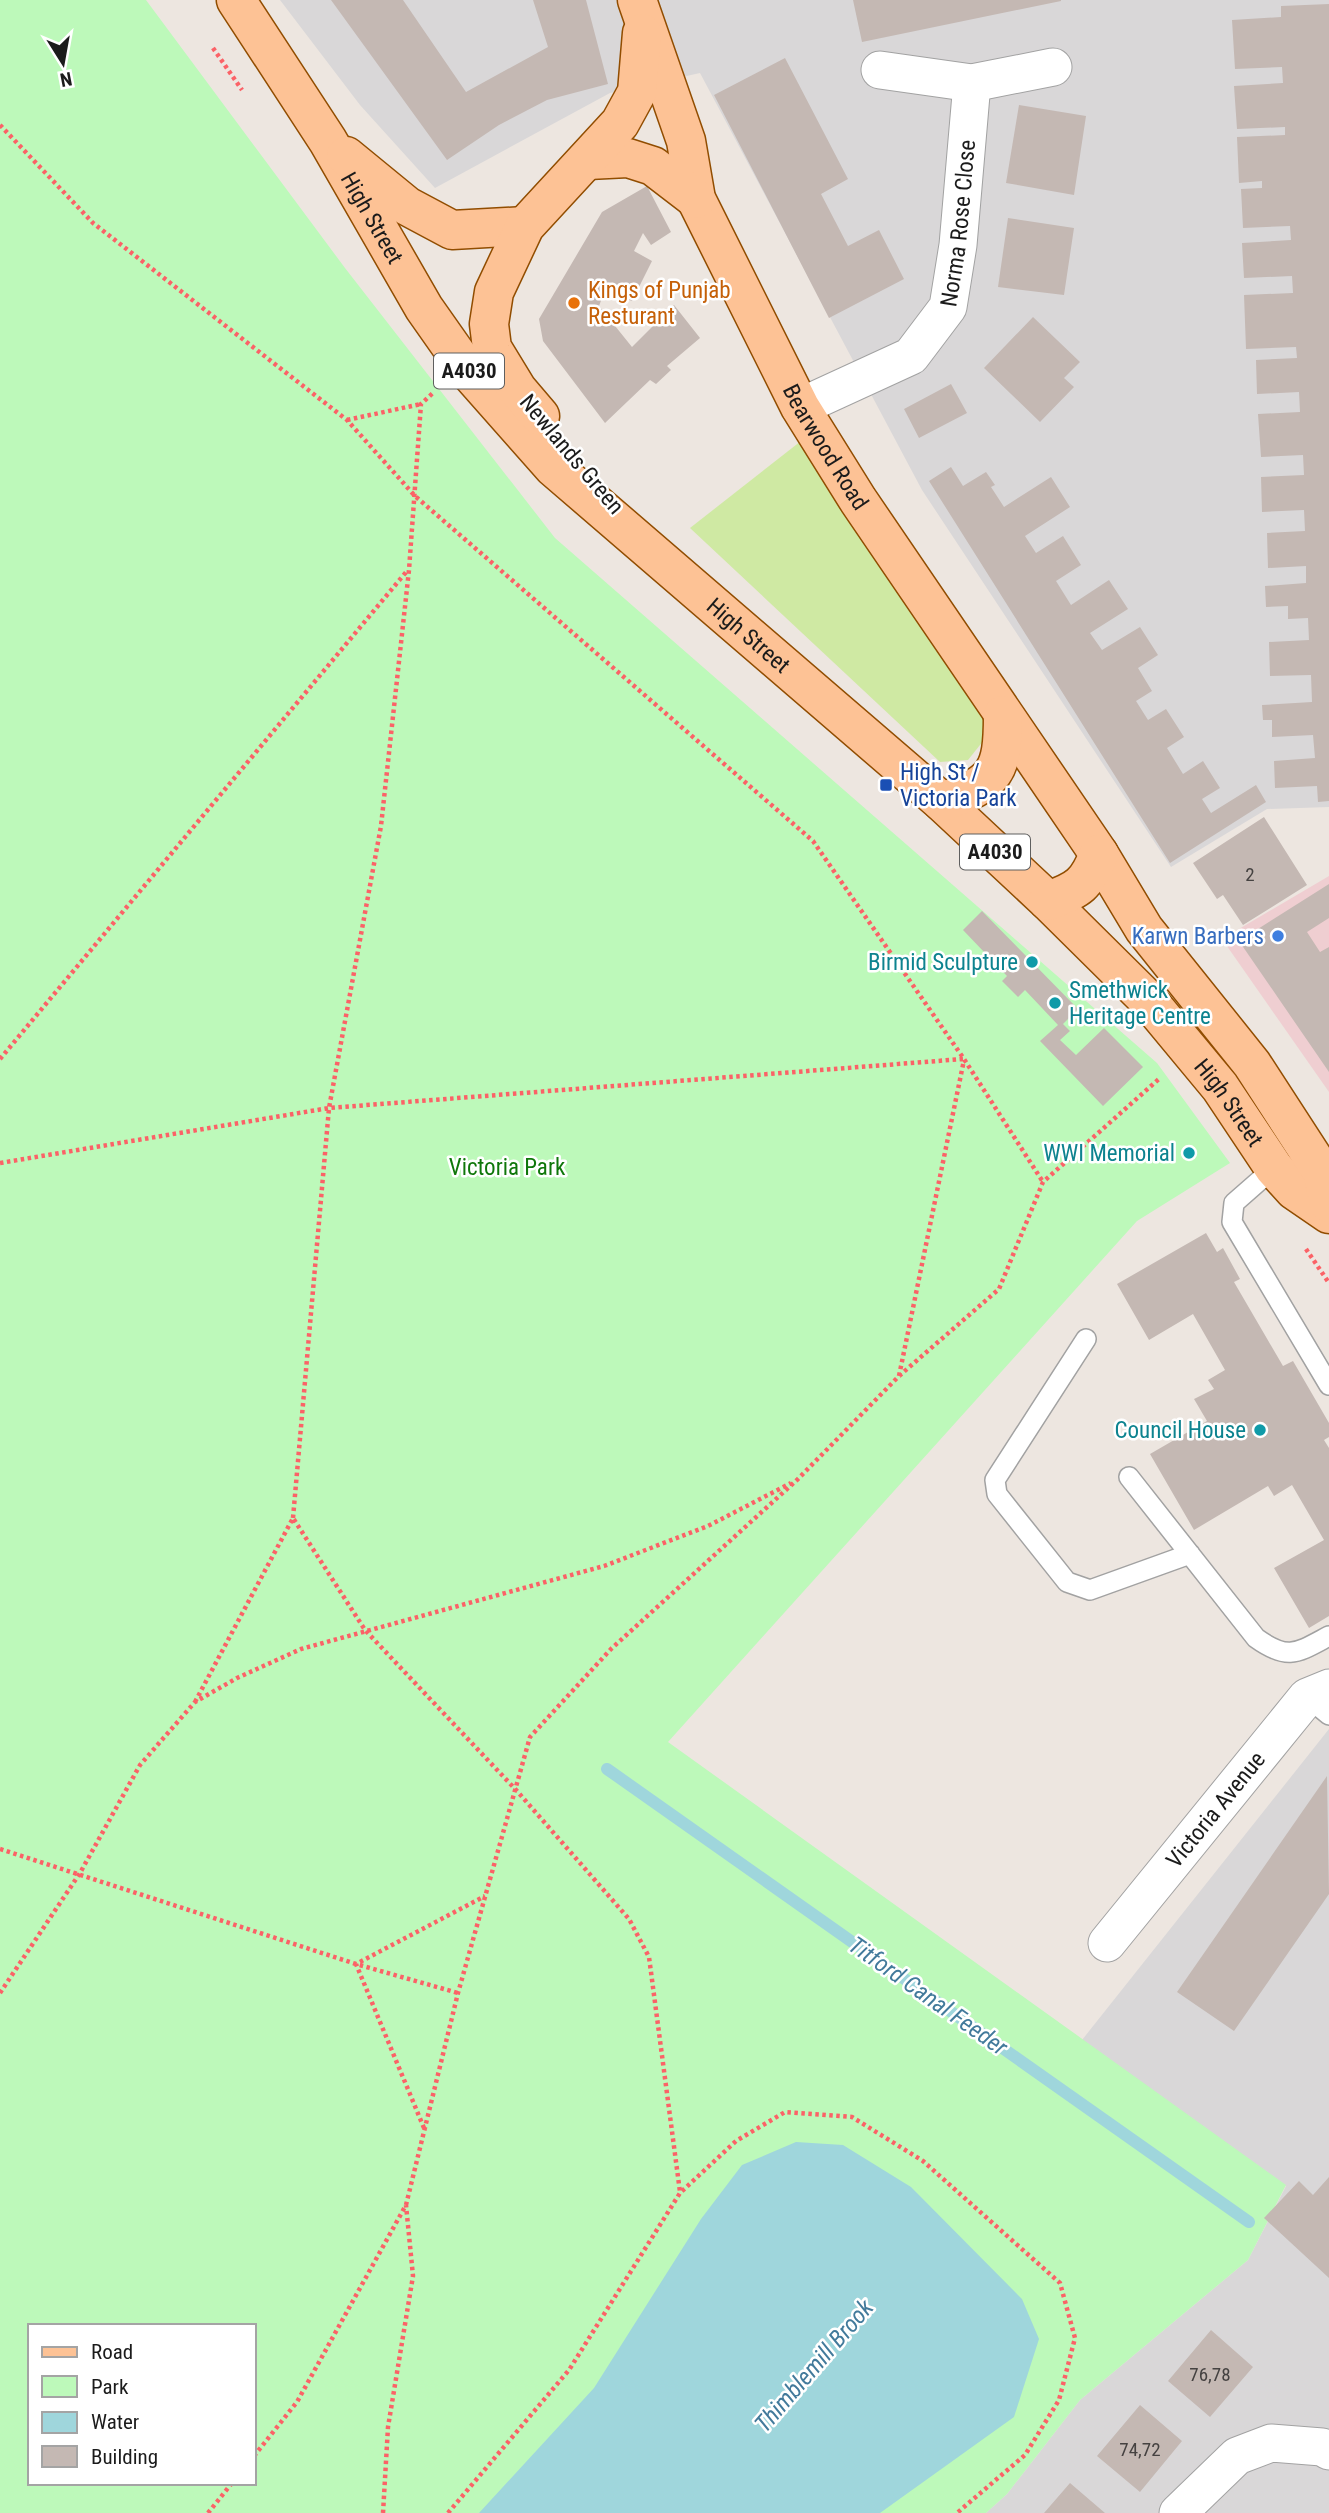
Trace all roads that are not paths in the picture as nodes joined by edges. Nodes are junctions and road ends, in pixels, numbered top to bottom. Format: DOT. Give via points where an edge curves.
graph roads {
  1 [pos="236,0"];
  2 [pos="640,10"];
  3 [pos="1053,67"];
  4 [pos="880,70"];
  5 [pos="972,83"];
  6 [pos="328,142"];
  7 [pos="588,160"];
  8 [pos="696,199"];
  9 [pos="525,226"];
  10 [pos="800,407"];
  11 [pos="661,559"];
  12 [pos="1003,715"];
  13 [pos="942,803"];
  14 [pos="1098,854"];
  15 [pos="1048,901"];
  16 [pos="1274,1168"];
  17 [pos="1329,1203"];
  18 [pos="1329,1214"];
  19 [pos="1086,1339"];
  20 [pos="1329,1385"];
  21 [pos="1129,1477"];
  22 [pos="1190,1554"];
  23 [pos="1329,1636"];
  24 [pos="1321,1700"];
  25 [pos="1107,1943"];
  26 [pos="1329,2451"];
  27 [pos="1178,2513"];
  1 -- 6 [label="main road, High Street / A4030"];
  2 -- 7 [label="main road, Newlands Green / A4030" via="637,92 620,123"];
  2 -- 8 [label="main road, Bearwood Road / A4030" via="686,141"];
  3 -- 5 [label="street"];
  4 -- 5 [label="street"];
  5 -- 10 [label="street, Norma Rose Close" via="948,307 911,356"];
  6 -- 9 [label="main road, A4030" via="407,206 452,230"];
  6 -- 11 [label="main road, High Street / A4030" via="424,308 469,372 553,467"];
  7 -- 8 [label="main road, A4030" via="628,158 653,166"];
  7 -- 9 [label="main road, Newlands Green / A4030"];
  8 -- 10 [label="main road, Bearwood Road / A4030"];
  9 -- 11 [label="main road, Newlands Green / A4030" via="494,292 489,324 492,348 517,389"];
  10 -- 12 [label="main road, Bearwood Road / A4030"];
  11 -- 13 [label="main road, High Street / A4030"];
  12 -- 13 [label="main road" via="999,765 976,790"];
  12 -- 14 [label="main road, Bearwood Road / A4030"];
  13 -- 15 [label="main road, High Street / A4030"];
  14 -- 15 [label="main road" via="1090,877 1072,893"];
  14 -- 17 [label="main road, High Street / A4030" via="1144,929 1252,1064 1322,1172"];
  15 -- 16 [label="main road, High Street / A4030" via="1147,999 1220,1087"];
  16 -- 18 [label="main road, High Street / A4030" via="1294,1190"];
  16 -- 20 [label="lane" via="1234,1203 1232,1222"];
  19 -- 22 [label="lane" via="995,1480 997,1494 1067,1582 1090,1590"];
  21 -- 22 [label="lane"];
  22 -- 23 [label="lane" via="1256,1638 1276,1652 1300,1651"];
  24 -- 25 [label="street, Victoria Avenue"];
  26 -- 27 [label="street" via="1270,2443 1237,2456"];
}
